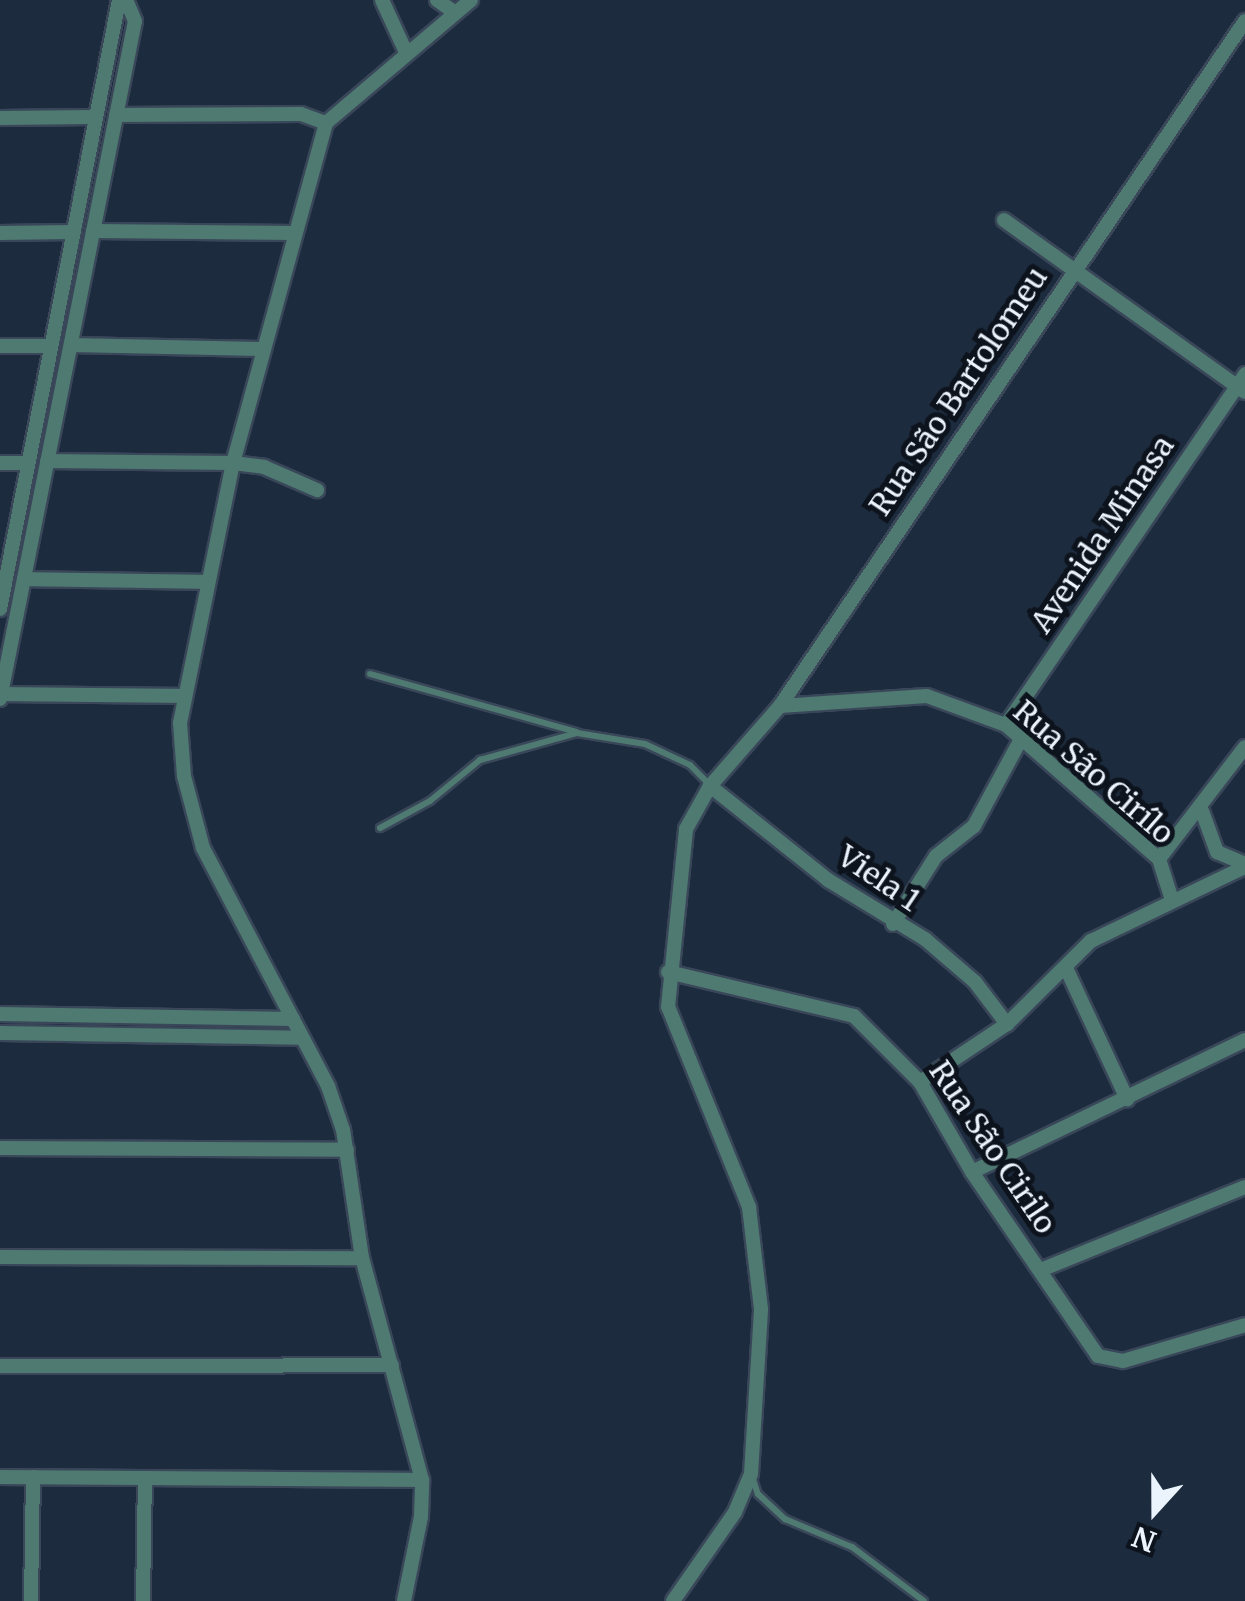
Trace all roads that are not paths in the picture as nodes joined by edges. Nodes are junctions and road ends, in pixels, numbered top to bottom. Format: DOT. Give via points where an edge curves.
graph roads {
  1 [pos="123,0"];
  2 [pos="382,0"];
  3 [pos="437,0"];
  4 [pos="470,0"];
  5 [pos="452,12"];
  6 [pos="1245,21"];
  7 [pos="406,50"];
  8 [pos="116,115"];
  9 [pos="92,117"];
  10 [pos="0,118"];
  11 [pos="326,123"];
  12 [pos="1004,220"];
  13 [pos="93,231"];
  14 [pos="71,232"];
  15 [pos="0,233"];
  16 [pos="294,233"];
  17 [pos="1074,268"];
  18 [pos="70,345"];
  19 [pos="0,346"];
  20 [pos="49,346"];
  21 [pos="260,349"];
  22 [pos="1242,384"];
  23 [pos="47,461"];
  24 [pos="232,462"];
  25 [pos="0,463"];
  26 [pos="26,463"];
  27 [pos="318,490"];
  28 [pos="3,578"];
  29 [pos="24,579"];
  30 [pos="208,582"];
  31 [pos="0,608"];
  32 [pos="370,674"];
  33 [pos="1,696"];
  34 [pos="182,696"];
  35 [pos="780,706"];
  36 [pos="1006,725"];
  37 [pos="577,733"];
  38 [pos="1021,739"];
  39 [pos="1245,747"];
  40 [pos="710,786"];
  41 [pos="1202,811"];
  42 [pos="380,828"];
  43 [pos="1159,859"];
  44 [pos="1245,865"];
  45 [pos="1172,900"];
  46 [pos="893,924"];
  47 [pos="1066,968"];
  48 [pos="668,972"];
  49 [pos="0,1014"];
  50 [pos="292,1019"];
  51 [pos="1007,1024"];
  52 [pos="0,1033"];
  53 [pos="302,1038"];
  54 [pos="1245,1040"];
  55 [pos="920,1082"];
  56 [pos="1127,1099"];
  57 [pos="0,1148"];
  58 [pos="347,1150"];
  59 [pos="972,1172"];
  60 [pos="1245,1187"];
  61 [pos="0,1257"];
  62 [pos="362,1258"];
  63 [pos="1043,1269"];
  64 [pos="1245,1325"];
  65 [pos="392,1365"];
  66 [pos="0,1366"];
  67 [pos="751,1474"];
  68 [pos="0,1477"];
  69 [pos="32,1478"];
  70 [pos="145,1478"];
  71 [pos="422,1480"];
  72 [pos="31,1601"];
  73 [pos="143,1601"];
  74 [pos="404,1601"];
  75 [pos="673,1601"];
  76 [pos="924,1601"];
  1 -- 8 [label="street" via="135,21"];
  1 -- 9 [label="street"];
  2 -- 7 [label="street"];
  3 -- 5 [label="street"];
  4 -- 5 [label="street"];
  5 -- 7 [label="street"];
  6 -- 17 [label="street, Rua São Bartolomeu"];
  7 -- 11 [label="street"];
  8 -- 11 [label="street" via="301,114"];
  8 -- 13 [label="street"];
  9 -- 10 [label="street"];
  9 -- 14 [label="street"];
  11 -- 16 [label="street"];
  12 -- 17 [label="street"];
  13 -- 16 [label="street"];
  13 -- 18 [label="street"];
  14 -- 15 [label="street"];
  14 -- 20 [label="street"];
  16 -- 21 [label="street"];
  17 -- 22 [label="street"];
  17 -- 35 [label="street, Rua São Bartolomeu"];
  18 -- 21 [label="street"];
  18 -- 23 [label="street"];
  19 -- 20 [label="street"];
  20 -- 26 [label="street"];
  21 -- 24 [label="street"];
  22 -- 36 [label="street, Avenida Minasa"];
  23 -- 24 [label="street"];
  23 -- 29 [label="street"];
  24 -- 27 [label="street" via="264,467"];
  24 -- 30 [label="street"];
  25 -- 26 [label="street"];
  26 -- 28 [label="street"];
  28 -- 31 [label="street"];
  29 -- 30 [label="street"];
  29 -- 33 [label="street"];
  30 -- 34 [label="street"];
  32 -- 37 [label="lane"];
  33 -- 34 [label="street"];
  34 -- 50 [label="street" via="184,776 198,836"];
  35 -- 36 [label="street, Rua São Cirílo" via="927,696"];
  35 -- 40 [label="street, Rua São Bartolomeu"];
  36 -- 38 [label="street, Rua São Cirílo"];
  37 -- 40 [label="lane" via="645,744 690,765"];
  37 -- 42 [label="lane" via="480,760 430,801"];
  38 -- 43 [label="street, Rua São Cirílo"];
  38 -- 46 [label="street" via="974,826 936,856"];
  39 -- 41 [label="street"];
  40 -- 46 [label="street, Viela 1"];
  40 -- 48 [label="street" via="686,829"];
  41 -- 43 [label="street"];
  41 -- 44 [label="street" via="1216,852"];
  43 -- 45 [label="street, Rua São Cirílo"];
  44 -- 45 [label="street"];
  45 -- 47 [label="street" via="1091,941"];
  46 -- 51 [label="street, Viela 1" via="924,939 975,982"];
  47 -- 51 [label="street"];
  47 -- 56 [label="street"];
  48 -- 55 [label="street, Rua São Cirilo" via="854,1016"];
  48 -- 67 [label="street" via="668,1007 749,1207 761,1309"];
  49 -- 50 [label="street"];
  50 -- 53 [label="street"];
  51 -- 55 [label="street"];
  52 -- 53 [label="street"];
  53 -- 58 [label="street" via="328,1086"];
  54 -- 56 [label="street"];
  55 -- 59 [label="street, Rua São Cirilo"];
  56 -- 59 [label="street"];
  57 -- 58 [label="street"];
  58 -- 62 [label="street"];
  59 -- 63 [label="street, Rua São Cirilo"];
  60 -- 63 [label="street"];
  61 -- 62 [label="street"];
  62 -- 65 [label="street"];
  63 -- 64 [label="street, Rua São Cirilo" via="1087,1346 1111,1363"];
  65 -- 66 [label="street"];
  65 -- 71 [label="street"];
  67 -- 75 [label="street" via="735,1512"];
  67 -- 76 [label="lane" via="758,1494 784,1519 852,1547"];
  68 -- 69 [label="street"];
  69 -- 70 [label="street"];
  69 -- 72 [label="street"];
  70 -- 71 [label="street"];
  70 -- 73 [label="street"];
  71 -- 74 [label="street" via="422,1516"];
}
